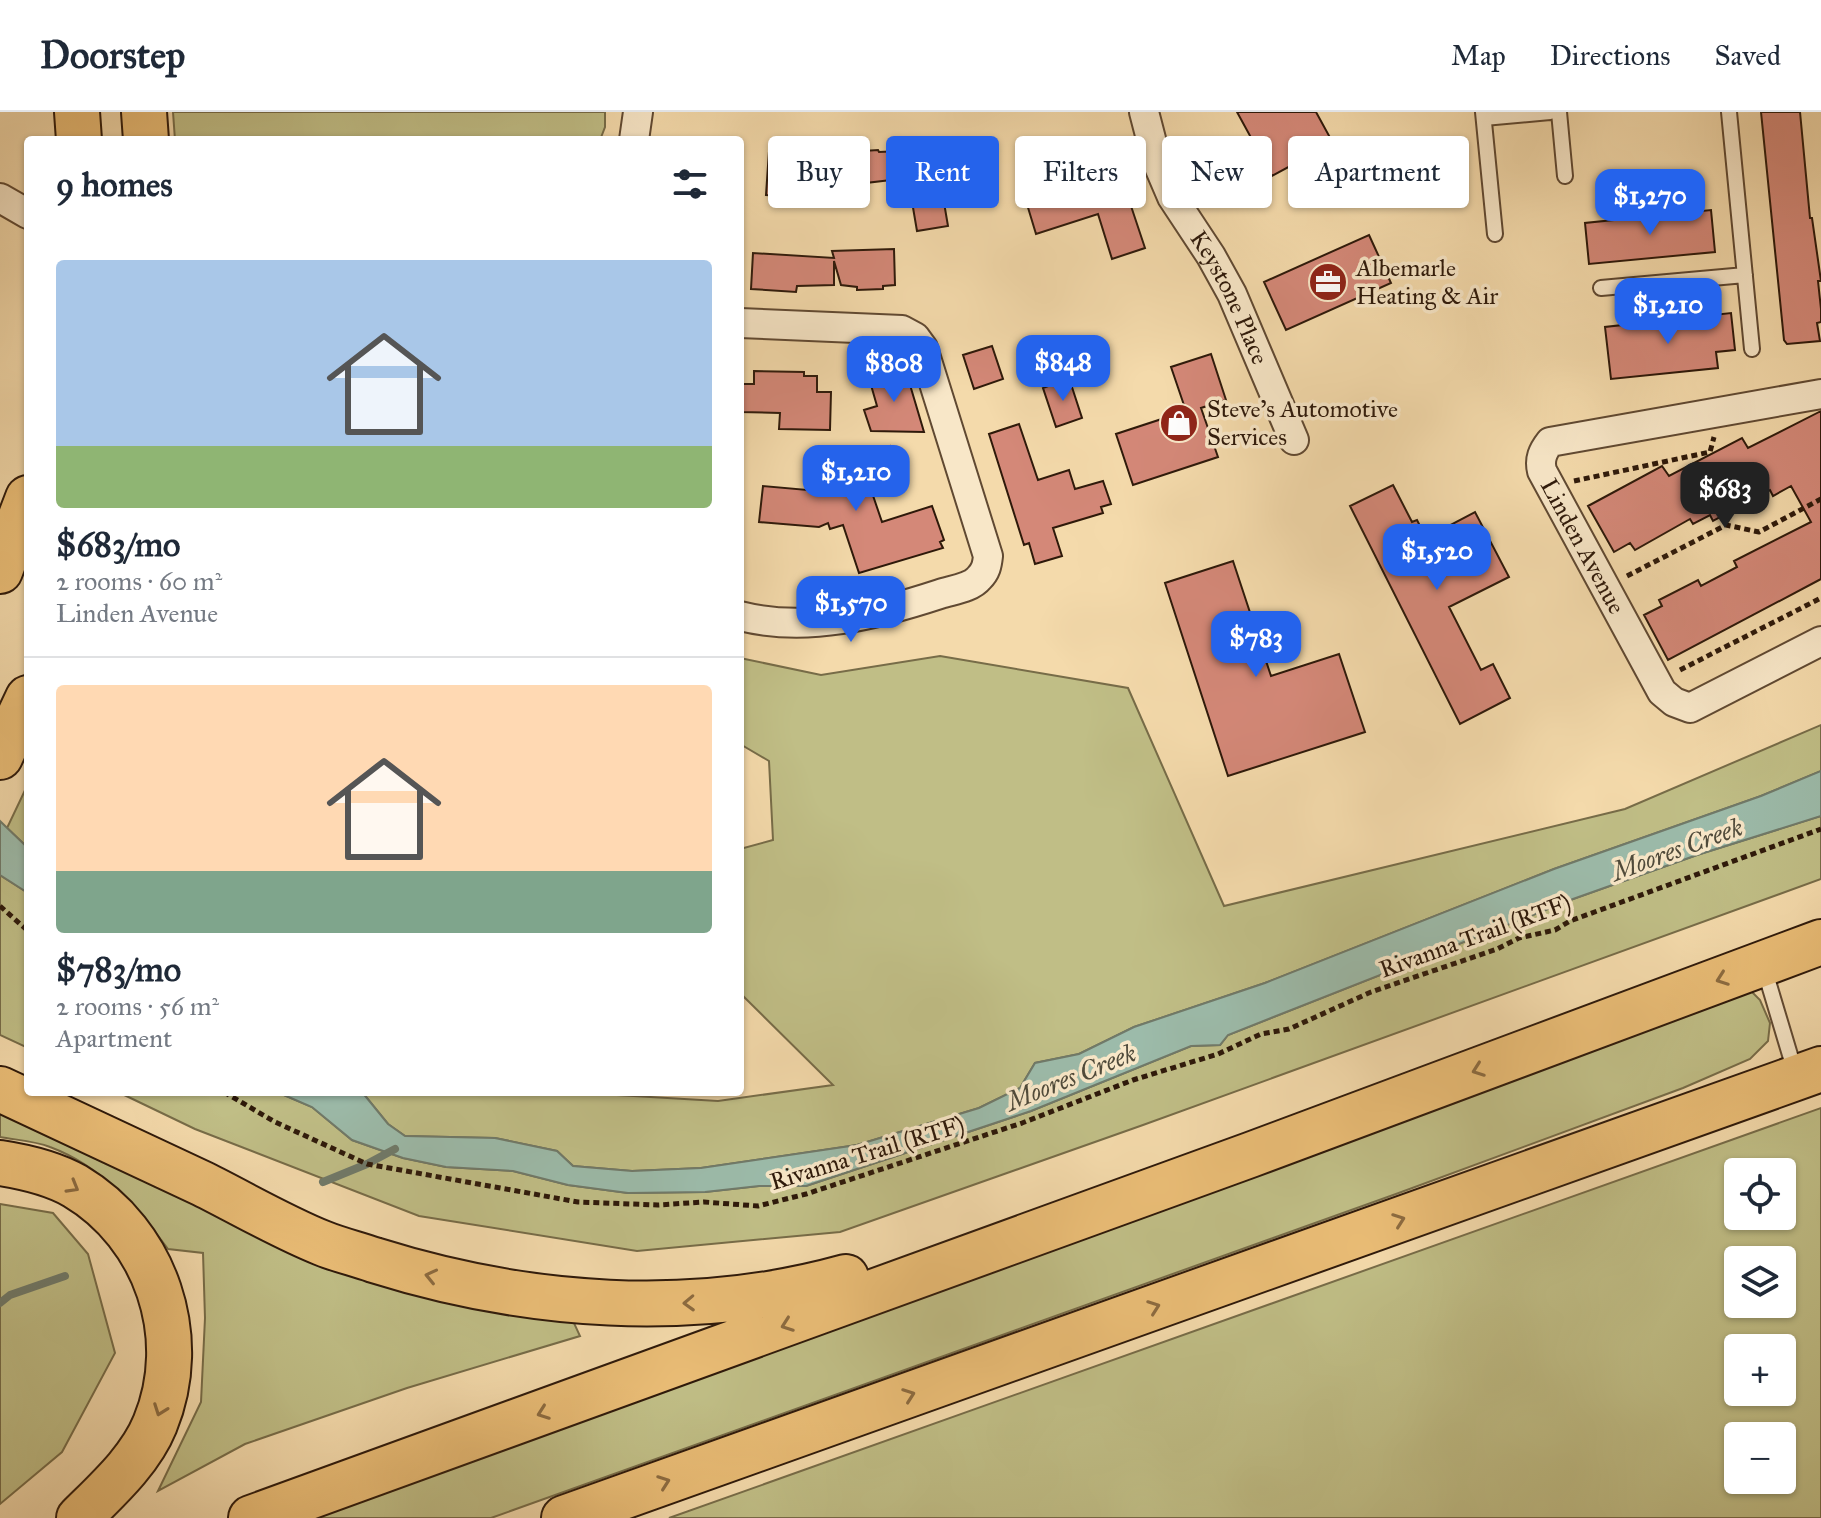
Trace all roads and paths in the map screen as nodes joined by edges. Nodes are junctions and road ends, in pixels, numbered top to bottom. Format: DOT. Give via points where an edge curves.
graph roads {
  1 [pos="77,112"];
  2 [pos="144,112"];
  3 [pos="638,112"];
  4 [pos="1144,112"];
  5 [pos="1550,112"];
  6 [pos="1559,112"];
  7 [pos="1729,112"];
  8 [pos="1484,115"];
  9 [pos="79,136"];
  10 [pos="146,136"];
  11 [pos="635,136"];
  12 [pos="1565,176"];
  13 [pos="0,198"];
  14 [pos="24,212"];
  15 [pos="1495,234"];
  16 [pos="1745,275"];
  17 [pos="1601,288"];
  18 [pos="744,323"];
  19 [pos="1752,349"];
  20 [pos="1821,394"];
  21 [pos="1716,429"];
  22 [pos="1294,440"];
  23 [pos="1568,482"];
  24 [pos="1821,499"];
  25 [pos="24,508"];
  26 [pos="0,571"];
  27 [pos="1619,580"];
  28 [pos="1821,598"];
  29 [pos="744,617"];
  30 [pos="1821,641"];
  31 [pos="1669,676"];
  32 [pos="1821,829"];
  33 [pos="0,906"];
  34 [pos="24,927"];
  35 [pos="1821,942"];
  36 [pos="1763,964"];
  37 [pos="1809,1074"];
  38 [pos="0,1089"];
  39 [pos="231,1096"];
  40 [pos="1250,1155"];
  41 [pos="0,1163"];
  42 [pos="79,1518"];
  43 [pos="251,1518"];
  44 [pos="564,1518"];
  1 -- 9 [label="main road"];
  2 -- 10 [label="main road"];
  3 -- 11 [label="street"];
  4 -- 22 [label="street, Keystone Place" via="1172,197 1232,294"];
  5 -- 8 [label="lane"];
  6 -- 12 [label="lane"];
  7 -- 16 [label="lane"];
  8 -- 15 [label="lane"];
  13 -- 14 [label="street"];
  16 -- 17 [label="lane"];
  16 -- 19 [label="lane"];
  18 -- 29 [label="street" via="902,330 915,337 923,348 988,556 979,580 900,607 797,624"];
  20 -- 30 [label="street, Linden Avenue" via="1550,442 1540,464 1654,679 1674,702 1690,708"];
  21 -- 23 [label="path" via="1710,452"];
  24 -- 27 [label="path" via="1759,532 1726,525"];
  25 -- 26 [label="main road"];
  28 -- 31 [label="path"];
  32 -- 39 [label="path, Rivanna Trail (RTF)" via="1555,930 1371,992 1289,1029 1261,1034 1218,1054 982,1136 758,1206 578,1202 367,1164"];
  33 -- 34 [label="path"];
  35 -- 36 [label="main road"];
  36 -- 37 [label="lane"];
  36 -- 40 [label="main road, one-way"];
  44 -- 37 [label="main road, one-way"];
  40 -- 38 [label="main road, one-way" via="798,1290 698,1303 613,1304 466,1285 322,1243"];
  40 -- 43 [label="main road, one-way"];
  41 -- 42 [label="main road, one-way" via="43,1172 101,1205 130,1234 161,1293 170,1364 158,1417 137,1455"];
}
